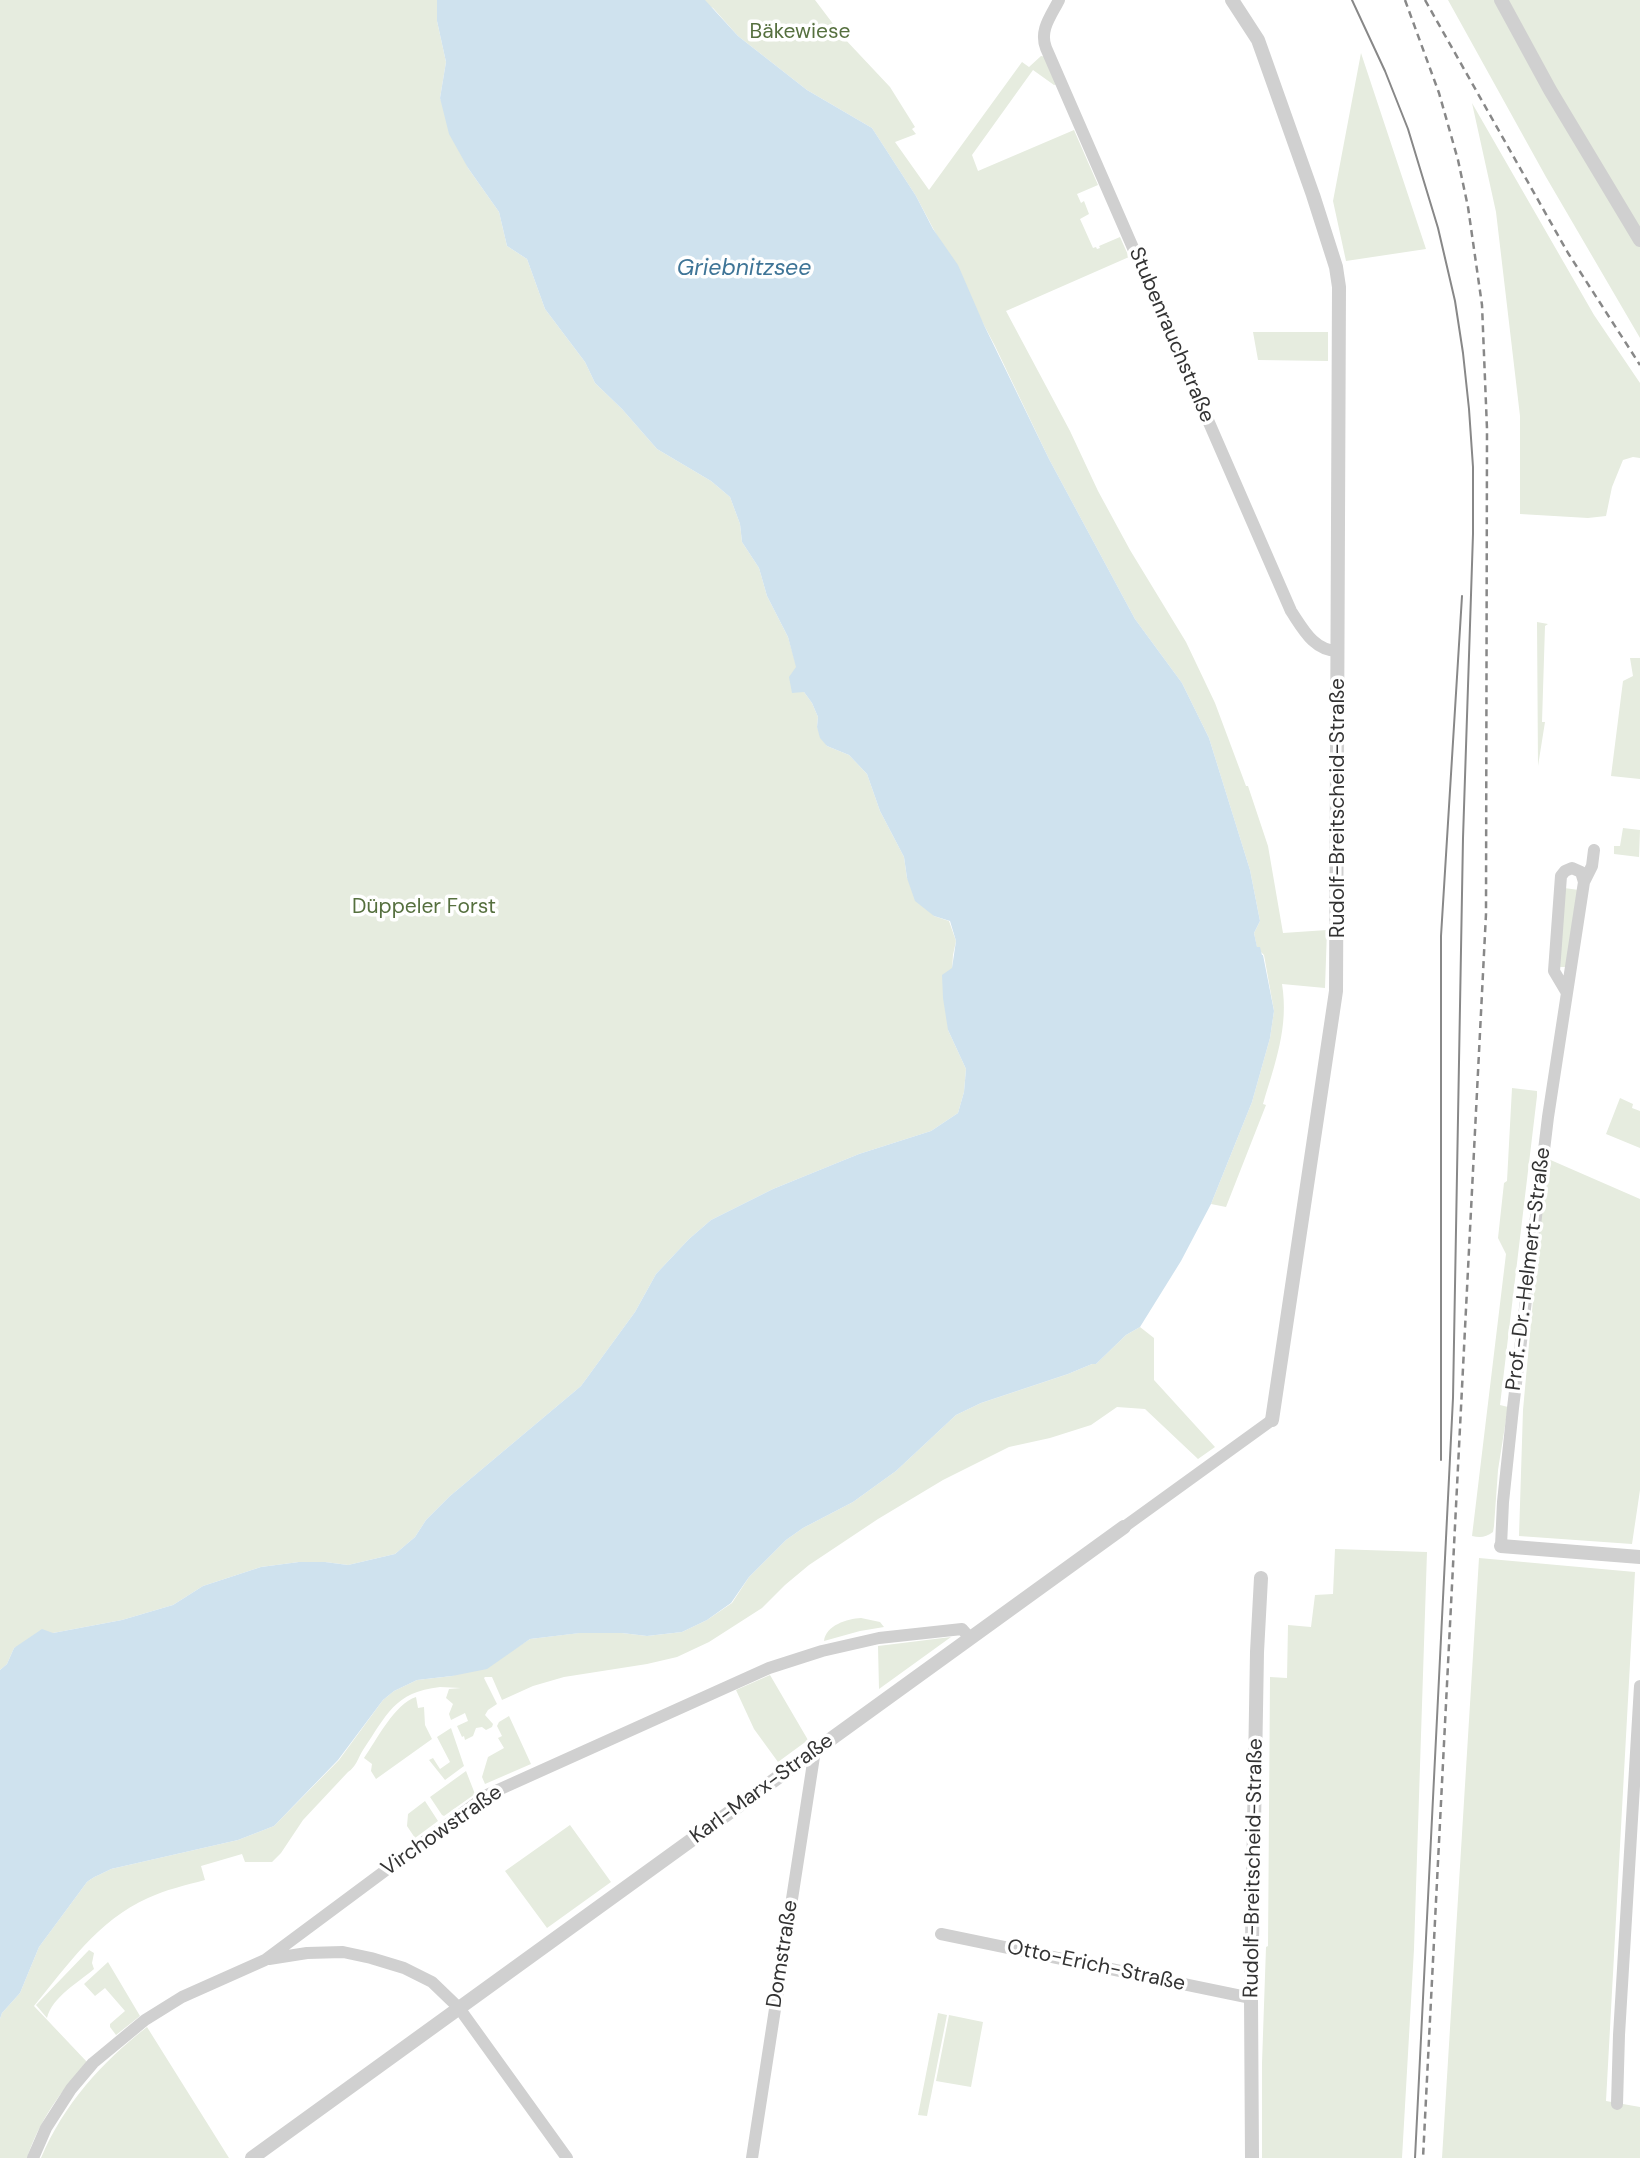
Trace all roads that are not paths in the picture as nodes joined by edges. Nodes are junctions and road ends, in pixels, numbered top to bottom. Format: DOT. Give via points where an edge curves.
graph roads {
  1 [pos="1059,0"];
  2 [pos="1232,0"];
  3 [pos="1501,0"];
  4 [pos="1640,240"];
  5 [pos="1338,652"];
  6 [pos="1594,850"];
  7 [pos="1584,881"];
  8 [pos="1567,993"];
  9 [pos="1272,1420"];
  10 [pos="1124,1527"];
  11 [pos="1501,1546"];
  12 [pos="1640,1557"];
  13 [pos="1261,1578"];
  14 [pos="970,1637"];
  15 [pos="1640,1686"];
  16 [pos="815,1750"];
  17 [pos="942,1934"];
  18 [pos="265,1960"];
  19 [pos="1251,1998"];
  20 [pos="459,2008"];
  21 [pos="1617,2104"];
  22 [pos="33,2158"];
  23 [pos="252,2158"];
  24 [pos="567,2158"];
  25 [pos="752,2158"];
  26 [pos="1252,2158"];
  1 -- 5 [label="street, Stubenrauchstraße" via="1043,30 1046,48 1291,611 1315,643 1328,652"];
  2 -- 5 [label="street, Rudolf-Breitscheid-Straße" via="1258,40 1336,267"];
  3 -- 4 [label="street"];
  5 -- 9 [label="street, Rudolf-Breitscheid-Straße" via="1336,991"];
  6 -- 7 [label="street, Prof.-Dr.-Helmert-Straße"];
  7 -- 8 [label="street, Prof.-Dr.-Helmert-Straße"];
  7 -- 8 [label="street" via="1581,872 1572,868 1561,880 1554,971"];
  8 -- 11 [label="street, Prof.-Dr.-Helmert-Straße" via="1516,1382"];
  9 -- 10 [label="street, Karl-Marx-Straße"];
  10 -- 14 [label="street, Karl-Marx-Straße"];
  11 -- 12 [label="street"];
  13 -- 19 [label="street, Rudolf-Breitscheid-Straße"];
  14 -- 16 [label="street, Karl-Marx-Straße"];
  14 -- 18 [label="street, Virchowstraße" via="962,1629 892,1636 788,1661 495,1790"];
  15 -- 21 [label="street"];
  16 -- 20 [label="street, Karl-Marx-Straße"];
  16 -- 25 [label="street, Domstraße"];
  17 -- 19 [label="street, Otto-Erich-Straße"];
  18 -- 20 [label="street" via="343,1952 371,1958 432,1982"];
  18 -- 22 [label="street, Virchowstraße" via="182,1997 110,2048 64,2099"];
  19 -- 26 [label="street, Rudolf-Breitscheid-Straße"];
  20 -- 23 [label="street, Karl-Marx-Straße"];
  20 -- 24 [label="street"];
}
